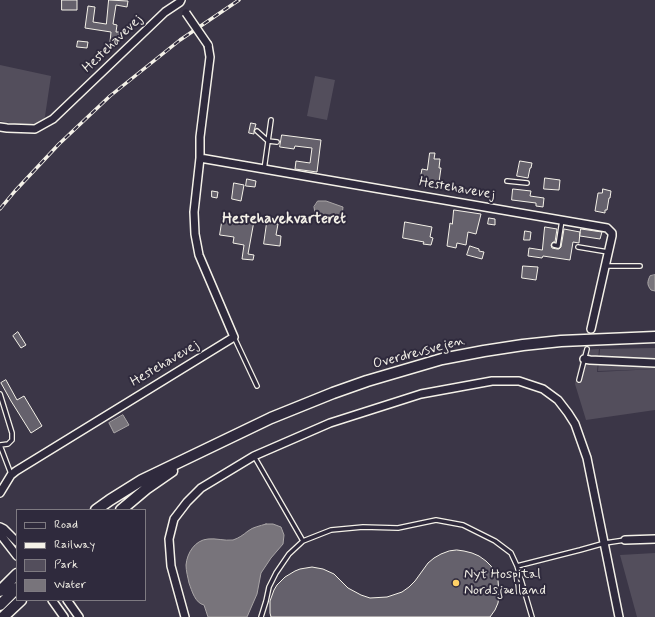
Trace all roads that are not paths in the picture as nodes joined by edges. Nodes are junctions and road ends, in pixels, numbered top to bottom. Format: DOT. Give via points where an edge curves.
graph roads {
  1 [pos="181,1"];
  2 [pos="271,120"];
  3 [pos="0,126"];
  4 [pos="257,131"];
  5 [pos="268,141"];
  6 [pos="278,142"];
  7 [pos="200,158"];
  8 [pos="264,170"];
  9 [pos="507,182"];
  10 [pos="527,183"];
  11 [pos="562,220"];
  12 [pos="554,245"];
  13 [pos="578,247"];
  14 [pos="608,252"];
  15 [pos="605,266"];
  16 [pos="640,266"];
  17 [pos="591,329"];
  18 [pos="234,337"];
  19 [pos="655,337"];
  20 [pos="587,349"];
  21 [pos="584,359"];
  22 [pos="655,363"];
  23 [pos="579,380"];
  24 [pos="257,386"];
  25 [pos="0,394"];
  26 [pos="0,445"];
  27 [pos="204,451"];
  28 [pos="254,456"];
  29 [pos="11,475"];
  30 [pos="0,493"];
  31 [pos="110,500"];
  32 [pos="97,509"];
  33 [pos="103,509"];
  34 [pos="122,509"];
  35 [pos="0,527"];
  36 [pos="0,534"];
  37 [pos="655,539"];
  38 [pos="625,540"];
  39 [pos="16,541"];
  40 [pos="303,541"];
  41 [pos="605,542"];
  42 [pos="16,555"];
  43 [pos="517,566"];
  44 [pos="16,575"];
  45 [pos="16,589"];
  46 [pos="0,591"];
  47 [pos="20,601"];
  48 [pos="53,601"];
  49 [pos="68,601"];
  50 [pos="0,605"];
  51 [pos="3,617"];
  52 [pos="64,617"];
  53 [pos="79,617"];
  54 [pos="185,617"];
  55 [pos="261,617"];
  56 [pos="532,617"];
  57 [pos="619,617"];
  1 -- 3 [label="street, Hestehavevej" via="165,12 53,119 35,129"];
  1 -- 7 [label="street, Hestehavevej, bridge" via="186,13 208,45 210,57 200,137"];
  2 -- 5 [label="lane"];
  4 -- 5 [label="lane"];
  5 -- 6 [label="lane"];
  5 -- 8 [label="lane"];
  7 -- 8 [label="street, Hestehavevej"];
  7 -- 18 [label="street, Hestehavevej" via="194,212 195,234 199,255"];
  8 -- 11 [label="street, Hestehavevej"];
  9 -- 10 [label="lane"];
  11 -- 12 [label="lane" via="558,246"];
  11 -- 14 [label="street, Hestehavevej" via="607,228 612,233"];
  13 -- 14 [label="lane"];
  14 -- 15 [label="street, Hestehavevej"];
  15 -- 16 [label="lane"];
  15 -- 17 [label="street, Hestehavevej"];
  18 -- 24 [label="lane"];
  18 -- 29 [label="street, Hestehavevej"];
  19 -- 27 [label="main road, Overdrevsvejen" via="530,344 442,359 333,393 270,418"];
  20 -- 21 [label="lane"];
  21 -- 22 [label="street"];
  21 -- 23 [label="lane"];
  25 -- 26 [label="lane" via="12,440 8,444"];
  26 -- 29 [label="lane"];
  27 -- 31 [label="main road, Overdrevsvejen" via="142,480"];
  27 -- 34 [label="main road, Overdrevsvejen" via="146,489"];
  28 -- 40 [label="lane"];
  28 -- 41 [label="street" via="330,423 421,394 492,380 519,381 543,389 553,396 575,424 587,458"];
  28 -- 54 [label="street" via="201,488 174,519 169,539 171,566"];
  29 -- 30 [label="street, Hestehavevej"];
  31 -- 32 [label="main road, Overdrevsvejen"];
  31 -- 33 [label="main road"];
  35 -- 39 [label="street"];
  36 -- 42 [label="street"];
  37 -- 38 [label="street"];
  38 -- 41 [label="lane"];
  40 -- 43 [label="lane" via="331,530 363,527 398,528 436,520 462,524 495,541 511,553"];
  40 -- 55 [label="lane" via="289,554 276,573 269,587"];
  41 -- 43 [label="lane"];
  41 -- 57 [label="street"];
  43 -- 56 [label="lane"];
  44 -- 46 [label="main road"];
  45 -- 50 [label="main road"];
  47 -- 51 [label="main road"];
  48 -- 52 [label="street"];
  49 -- 53 [label="street"];
}
